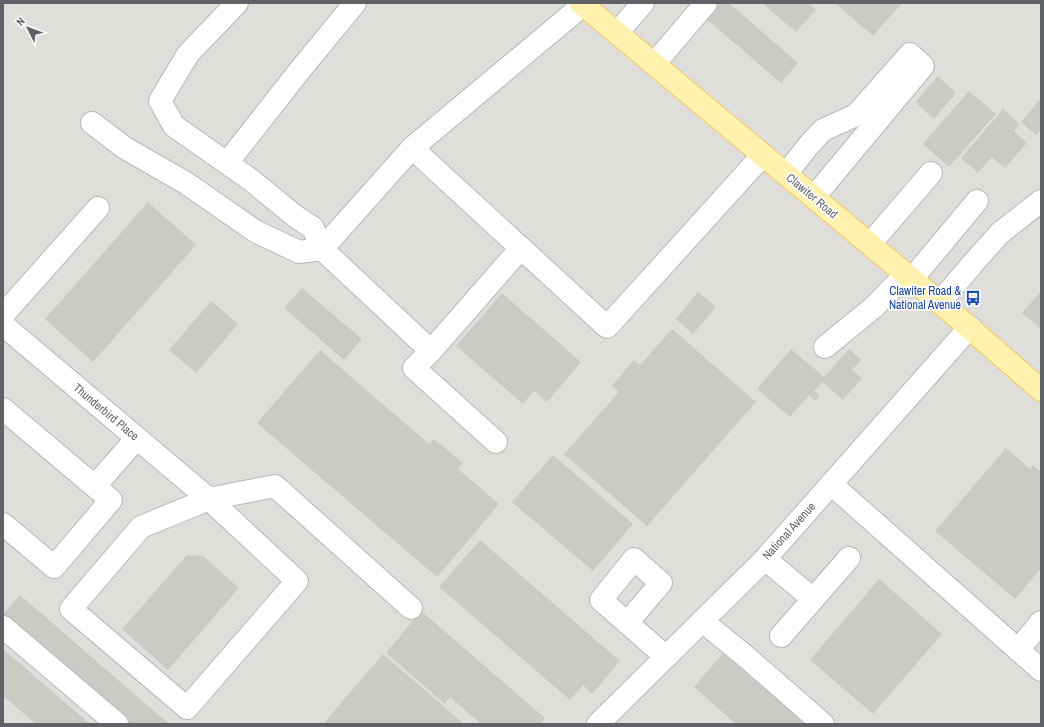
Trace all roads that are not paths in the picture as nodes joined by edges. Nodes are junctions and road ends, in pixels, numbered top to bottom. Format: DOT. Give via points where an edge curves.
graph roads {
  1 [pos="237,3"];
  2 [pos="355,3"];
  3 [pos="643,3"];
  4 [pos="706,3"];
  5 [pos="582,4"];
  6 [pos="617,33"];
  7 [pos="654,64"];
  8 [pos="92,123"];
  9 [pos="412,148"];
  10 [pos="763,155"];
  11 [pos="227,163"];
  12 [pos="931,173"];
  13 [pos="786,174"];
  14 [pos="814,197"];
  15 [pos="1041,200"];
  16 [pos="977,201"];
  17 [pos="98,208"];
  18 [pos="870,244"];
  19 [pos="522,248"];
  20 [pos="322,249"];
  21 [pos="909,277"];
  22 [pos="940,302"];
  23 [pos="3,315"];
  24 [pos="3,325"];
  25 [pos="970,327"];
  26 [pos="825,347"];
  27 [pos="431,351"];
  28 [pos="1041,390"];
  29 [pos="3,409"];
  30 [pos="137,438"];
  31 [pos="496,442"];
  32 [pos="831,484"];
  33 [pos="95,486"];
  34 [pos="209,499"];
  35 [pos="3,524"];
  36 [pos="848,558"];
  37 [pos="765,559"];
  38 [pos="813,599"];
  39 [pos="412,608"];
  40 [pos="702,621"];
  41 [pos="1041,622"];
  42 [pos="627,623"];
  43 [pos="3,627"];
  44 [pos="782,636"];
  45 [pos="1018,650"];
  46 [pos="666,657"];
  47 [pos="1041,670"];
  48 [pos="117,724"];
  49 [pos="598,724"];
  50 [pos="823,724"];
  1 -- 11 [label="street" via="188,54 160,101 174,126"];
  2 -- 11 [label="street"];
  3 -- 6 [label="street"];
  4 -- 7 [label="street"];
  5 -- 6 [label="main road, Clawiter Road"];
  5 -- 9 [label="street"];
  6 -- 7 [label="main road, Clawiter Road"];
  7 -- 10 [label="main road, Clawiter Road"];
  8 -- 20 [label="street" via="125,148 186,183 255,231 299,252"];
  9 -- 19 [label="street"];
  9 -- 20 [label="street"];
  10 -- 13 [label="main road, Clawiter Road"];
  10 -- 19 [label="street" via="607,327"];
  11 -- 20 [label="street" via="313,228"];
  12 -- 18 [label="street"];
  13 -- 14 [label="main road, Clawiter Road"];
  13 -- 14 [label="street" via="823,130 856,115 910,54 923,66"];
  14 -- 18 [label="main road, Clawiter Road"];
  15 -- 22 [label="street" via="1000,233"];
  16 -- 21 [label="street"];
  17 -- 23 [label="street"];
  18 -- 21 [label="main road, Clawiter Road"];
  19 -- 27 [label="street"];
  20 -- 27 [label="street"];
  21 -- 22 [label="main road, Clawiter Road"];
  21 -- 26 [label="street"];
  22 -- 25 [label="main road, Clawiter Road"];
  24 -- 30 [label="street, Thunderbird Place"];
  25 -- 28 [label="main road, Clawiter Road"];
  25 -- 32 [label="street, National Avenue"];
  27 -- 31 [label="street" via="414,368"];
  29 -- 33 [label="street"];
  30 -- 33 [label="street"];
  30 -- 34 [label="street, Thunderbird Place"];
  32 -- 37 [label="street, National Avenue"];
  32 -- 45 [label="street"];
  33 -- 35 [label="street" via="111,500 54,567"];
  34 -- 34 [label="street, Thunderbird Place" via="141,528 71,609 187,708 297,580"];
  34 -- 39 [label="street" via="275,486"];
  36 -- 38 [label="street"];
  37 -- 38 [label="street"];
  37 -- 40 [label="street, National Avenue"];
  38 -- 44 [label="street"];
  40 -- 46 [label="street, National Avenue"];
  40 -- 50 [label="street"];
  41 -- 45 [label="street"];
  42 -- 46 [label="street"];
  43 -- 48 [label="street"];
  45 -- 47 [label="street"];
  46 -- 49 [label="street, National Avenue"];
}
